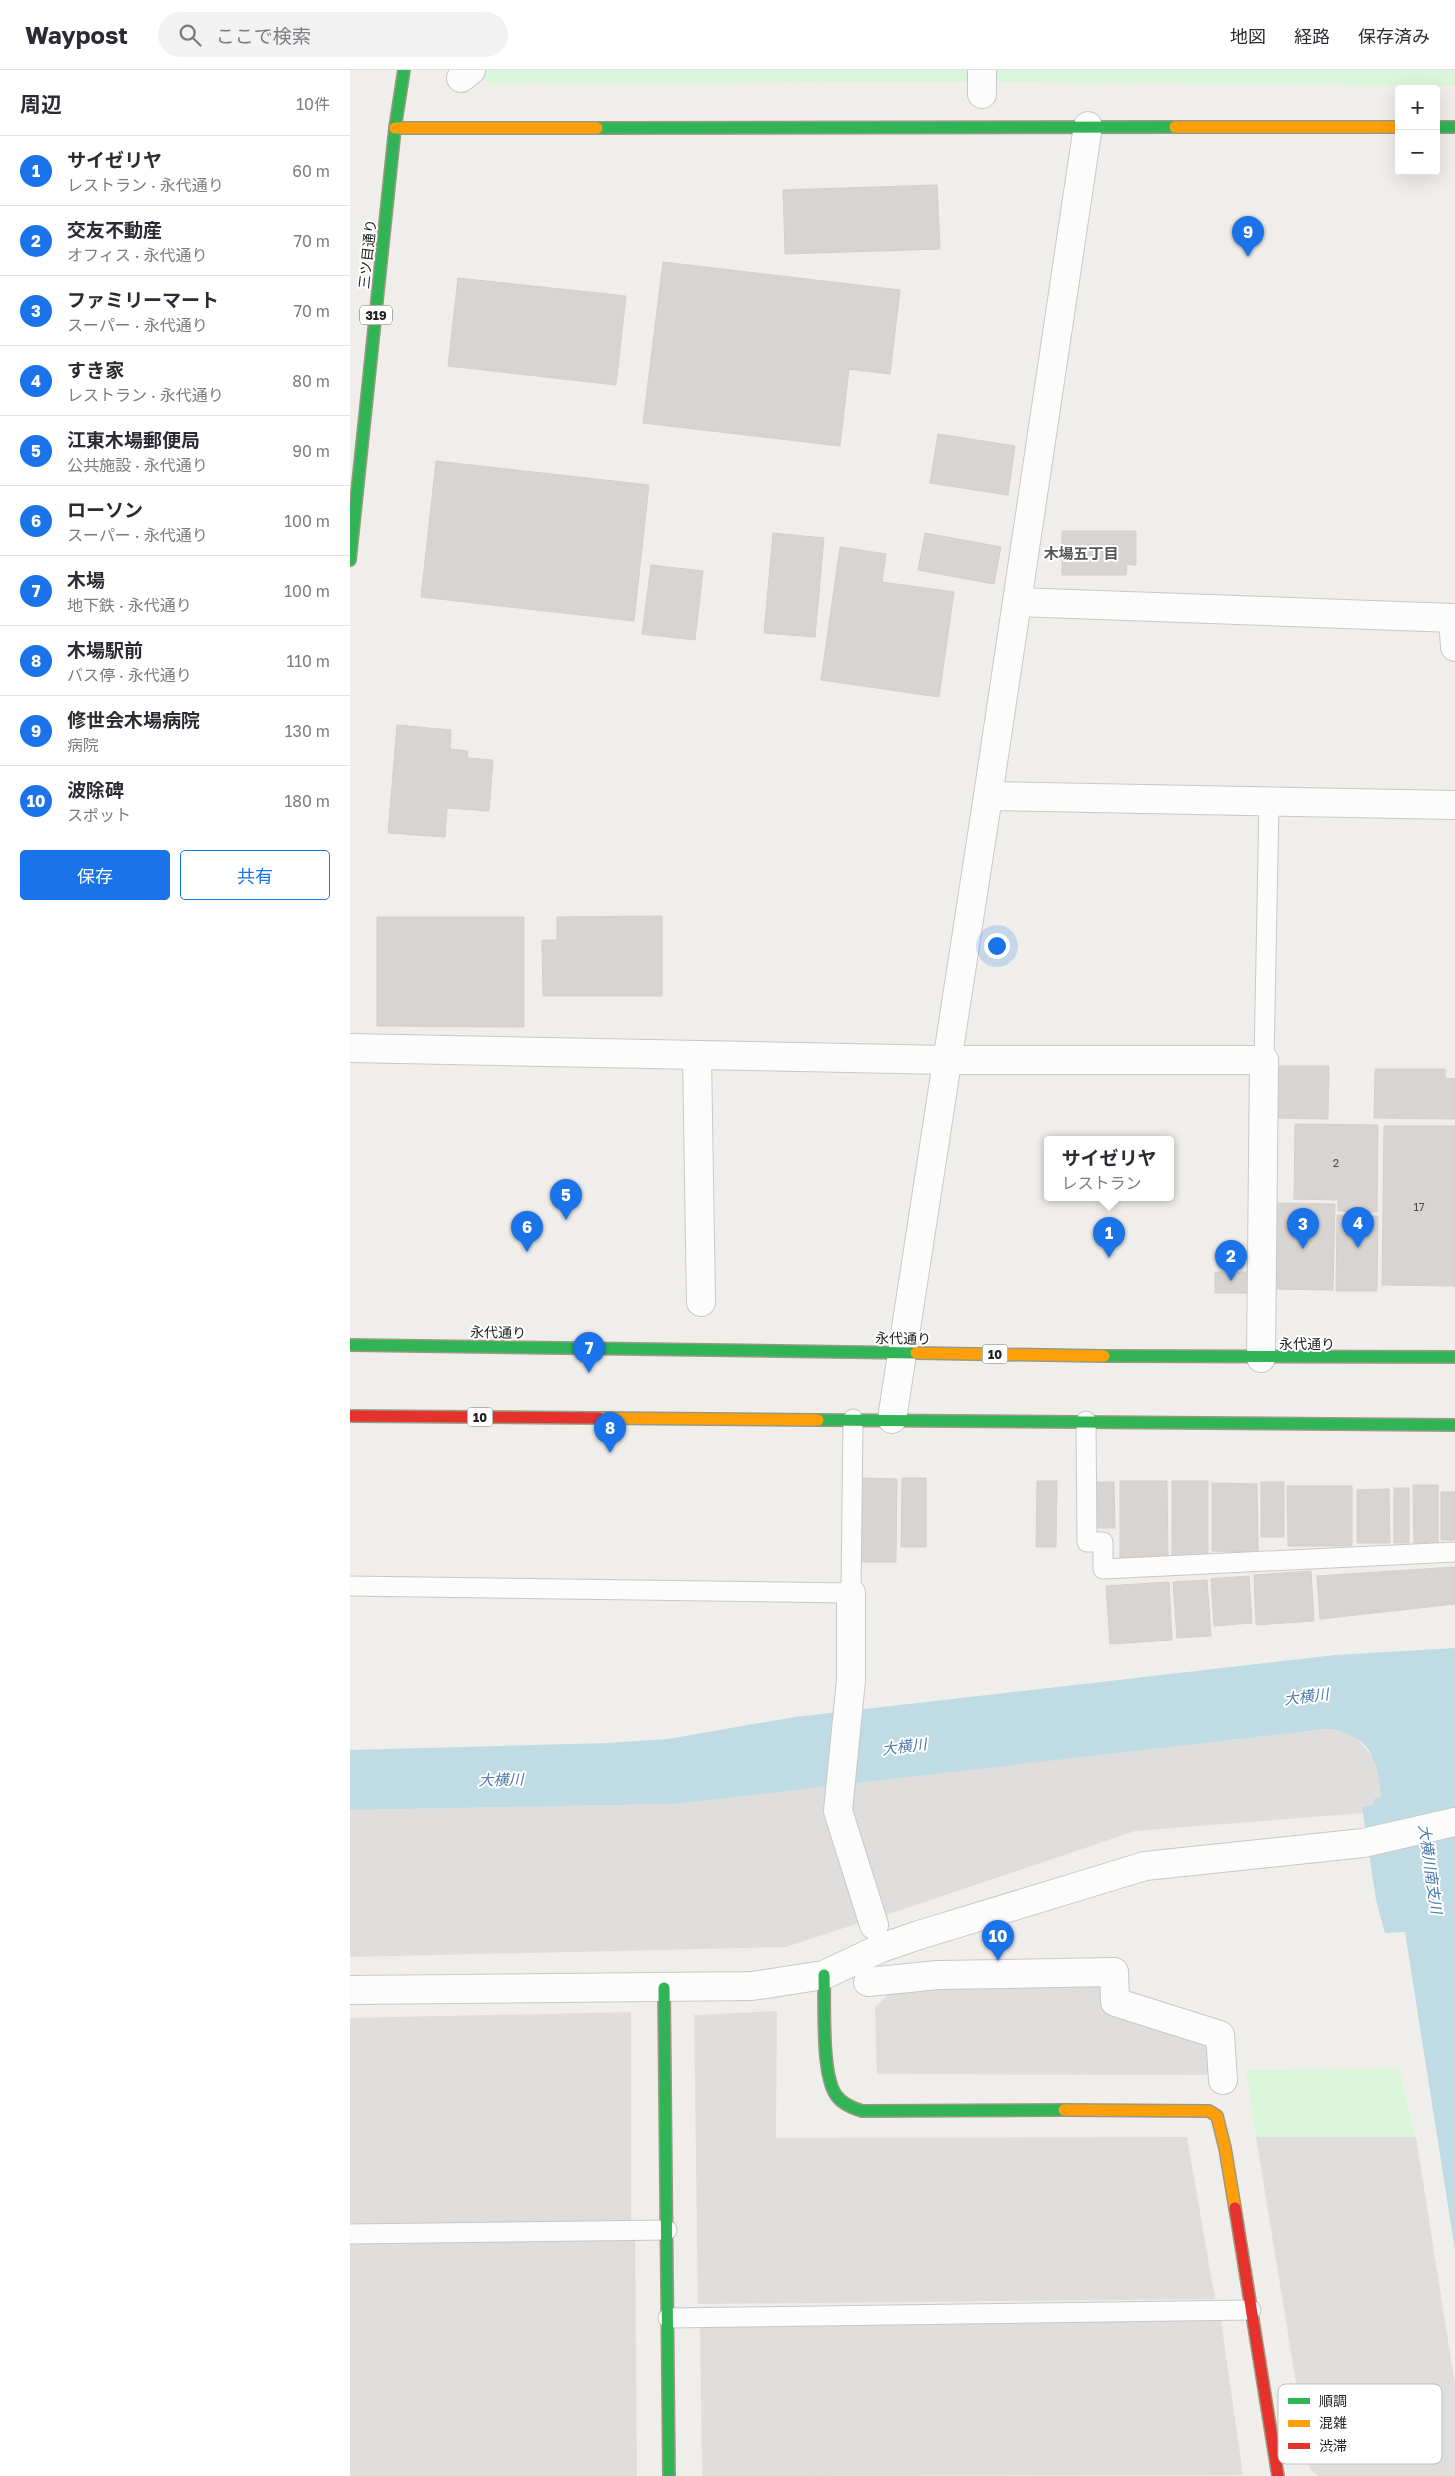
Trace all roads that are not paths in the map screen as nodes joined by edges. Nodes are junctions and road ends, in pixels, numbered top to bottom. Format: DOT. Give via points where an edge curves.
graph roads {
  1 [pos="404,70"];
  2 [pos="1088,126"];
  3 [pos="1395,127"];
  4 [pos="1440,127"];
  5 [pos="1455,127"];
  6 [pos="395,128"];
  7 [pos="350,560"];
  8 [pos="1017,602"];
  9 [pos="1455,647"];
  10 [pos="988,796"];
  11 [pos="1269,803"];
  12 [pos="1455,805"];
  13 [pos="350,1048"];
  14 [pos="697,1055"];
  15 [pos="947,1060"];
  16 [pos="1264,1060"];
  17 [pos="700,1302"];
  18 [pos="350,1345"];
  19 [pos="902,1353"];
  20 [pos="1455,1357"];
  21 [pos="1261,1358"];
  22 [pos="350,1416"];
  23 [pos="853,1419"];
  24 [pos="892,1419"];
  25 [pos="1086,1421"];
  26 [pos="1455,1425"];
  27 [pos="1455,1552"];
  28 [pos="350,1586"];
  29 [pos="851,1593"];
  30 [pos="1455,1822"];
  31 [pos="874,1925"];
  32 [pos="824,1975"];
  33 [pos="868,1982"];
  34 [pos="664,1988"];
  35 [pos="350,1990"];
  36 [pos="1223,2080"];
  37 [pos="667,2230"];
  38 [pos="350,2234"];
  39 [pos="1251,2310"];
  40 [pos="668,2318"];
  41 [pos="669,2476"];
  42 [pos="1278,2476"];
  1 -- 6 [label="main road, 三ツ目通り / 319"];
  2 -- 3 [label="main road"];
  2 -- 6 [label="main road"];
  2 -- 8 [label="street"];
  4 -- 5 [label="main road"];
  6 -- 7 [label="main road, 三ツ目通り / 319"];
  8 -- 9 [label="street" via="1454,618"];
  8 -- 10 [label="street"];
  10 -- 11 [label="street"];
  10 -- 15 [label="street"];
  11 -- 12 [label="street"];
  11 -- 16 [label="lane"];
  13 -- 14 [label="street"];
  14 -- 15 [label="street"];
  14 -- 17 [label="street"];
  15 -- 16 [label="street"];
  15 -- 19 [label="street"];
  16 -- 21 [label="street"];
  18 -- 19 [label="main road, 永代通り / 10"];
  19 -- 21 [label="main road, 永代通り / 10"];
  19 -- 24 [label="street"];
  20 -- 21 [label="main road, 永代通り / 10"];
  22 -- 23 [label="main road, 10"];
  23 -- 24 [label="main road, 10"];
  23 -- 29 [label="lane"];
  24 -- 25 [label="main road, 10"];
  25 -- 26 [label="main road, 10"];
  25 -- 27 [label="lane" via="1087,1542 1103,1542 1103,1569"];
  28 -- 29 [label="lane"];
  29 -- 31 [label="street" via="851,1680 838,1811"];
  30 -- 32 [label="street" via="1363,1843 1145,1866 919,1935 881,1948"];
  32 -- 34 [label="street" via="752,1986"];
  32 -- 39 [label="main road" via="829,2074 833,2092 843,2104 862,2111 1198,2110 1217,2116"];
  33 -- 36 [label="street" via="938,1975 1114,1972 1115,2002 1220,2035"];
  34 -- 35 [label="street"];
  34 -- 37 [label="main road"];
  37 -- 38 [label="lane"];
  37 -- 40 [label="main road"];
  39 -- 40 [label="lane"];
  39 -- 42 [label="main road"];
  40 -- 41 [label="main road"];
}
